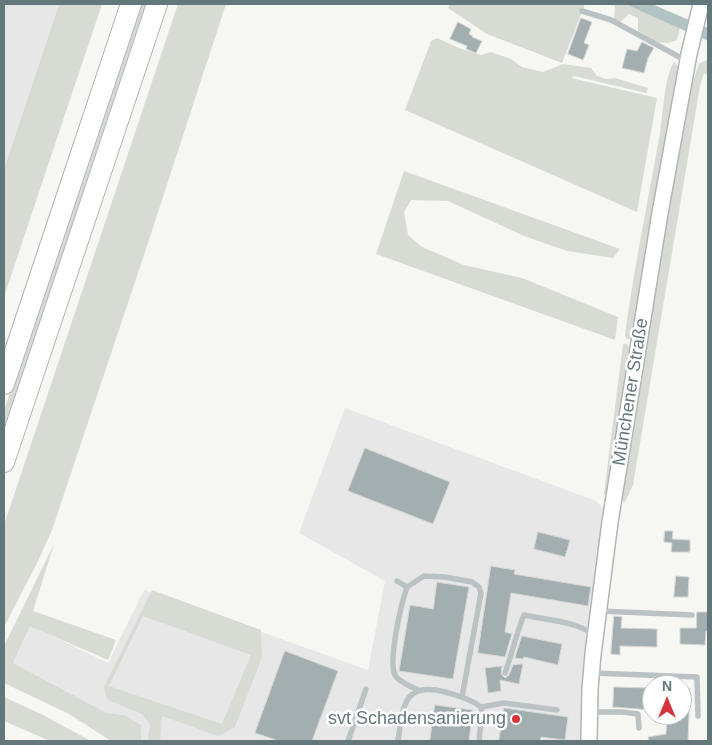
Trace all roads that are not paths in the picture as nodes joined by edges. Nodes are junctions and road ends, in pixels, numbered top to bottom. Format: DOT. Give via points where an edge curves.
graph roads {
  1 [pos="131,4"];
  2 [pos="157,4"];
  3 [pos="700,8"];
  4 [pos="582,10"];
  5 [pos="688,62"];
  6 [pos="4,384"];
  7 [pos="4,462"];
  8 [pos="398,581"];
  9 [pos="406,587"];
  10 [pos="597,611"];
  11 [pos="692,615"];
  12 [pos="594,635"];
  13 [pos="505,673"];
  14 [pos="591,673"];
  15 [pos="366,690"];
  16 [pos="418,690"];
  17 [pos="462,697"];
  18 [pos="481,707"];
  19 [pos="557,710"];
  20 [pos="589,712"];
  21 [pos="698,716"];
  22 [pos="639,728"];
  23 [pos="348,741"];
  24 [pos="398,741"];
  25 [pos="479,741"];
  26 [pos="589,741"];
  1 -- 6 [label="highway"];
  2 -- 7 [label="highway"];
  3 -- 5 [label="main road, Münchener Straße"];
  4 -- 5 [label="lane" via="610,20"];
  5 -- 10 [label="main road, Münchener Straße" via="660,213"];
  8 -- 9 [label="lane"];
  9 -- 16 [label="lane" via="392,667 396,677"];
  9 -- 17 [label="lane" via="424,576 472,582 479,587 481,593"];
  10 -- 11 [label="lane"];
  10 -- 12 [label="main road, Münchener Straße"];
  12 -- 13 [label="lane" via="571,625 524,615"];
  12 -- 14 [label="main road, Münchener Straße"];
  14 -- 20 [label="main road, Münchener Straße"];
  14 -- 21 [label="lane" via="697,677"];
  15 -- 23 [label="lane"];
  16 -- 17 [label="lane" via="438,690"];
  16 -- 24 [label="lane" via="403,709"];
  17 -- 18 [label="lane"];
  18 -- 19 [label="lane" via="504,703"];
  18 -- 25 [label="lane"];
  20 -- 22 [label="lane" via="638,714"];
  20 -- 26 [label="main road, Münchener Straße"];
}
